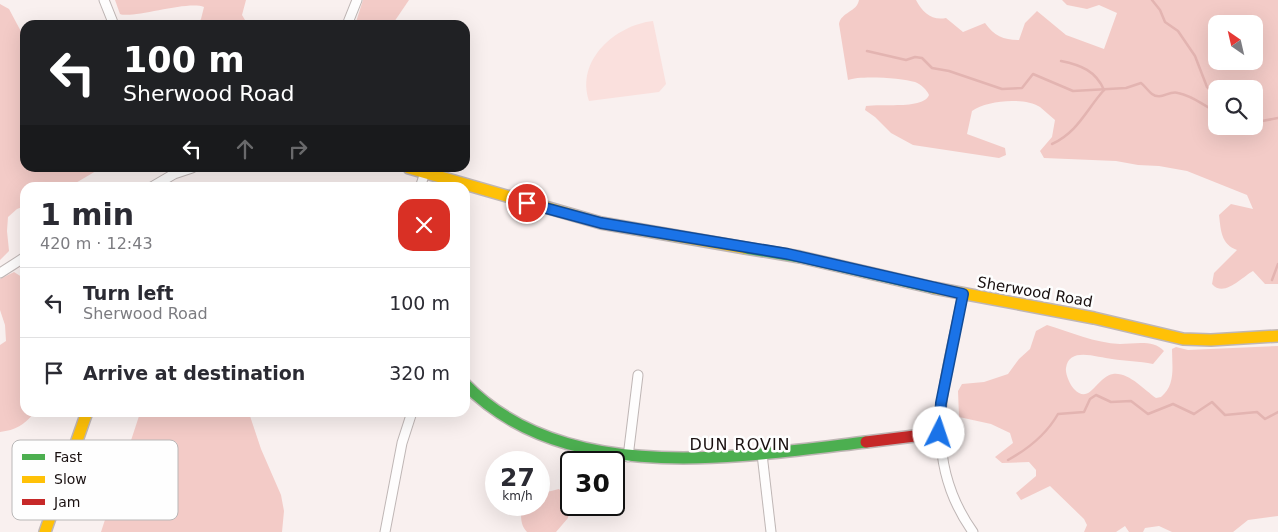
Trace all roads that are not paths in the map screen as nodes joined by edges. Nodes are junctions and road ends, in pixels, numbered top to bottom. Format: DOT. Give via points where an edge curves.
graph roads {
  1 [pos="104,0"];
  2 [pos="357,0"];
  3 [pos="112,20"];
  4 [pos="349,20"];
  5 [pos="171,172"];
  6 [pos="424,172"];
  7 [pos="158,182"];
  8 [pos="422,182"];
  9 [pos="458,182"];
  10 [pos="470,185"];
  11 [pos="20,260"];
  12 [pos="0,273"];
  13 [pos="963,294"];
  14 [pos="1278,336"];
  15 [pos="638,375"];
  16 [pos="470,389"];
  17 [pos="85,417"];
  18 [pos="410,417"];
  19 [pos="939,433"];
  20 [pos="77,440"];
  21 [pos="762,454"];
  22 [pos="628,457"];
  23 [pos="49,520"];
  24 [pos="45,532"];
  25 [pos="385,532"];
  26 [pos="771,532"];
  27 [pos="973,532"];
  1 -- 3 [label="street"];
  2 -- 4 [label="street"];
  5 -- 7 [label="street"];
  6 -- 8 [label="street"];
  6 -- 9 [label="street, Sherwood Road"];
  10 -- 13 [label="street, Sherwood Road" via="592,221 792,255"];
  11 -- 12 [label="street"];
  13 -- 14 [label="street, Sherwood Road" via="1087,316 1183,339"];
  13 -- 19 [label="street" via="941,403"];
  15 -- 22 [label="street"];
  16 -- 22 [label="street" via="491,408 534,431"];
  17 -- 20 [label="street"];
  18 -- 25 [label="street" via="402,442"];
  19 -- 21 [label="street"];
  19 -- 27 [label="street" via="947,480 957,506"];
  21 -- 22 [label="street" via="688,460"];
  21 -- 26 [label="street"];
  23 -- 24 [label="street"];
}
